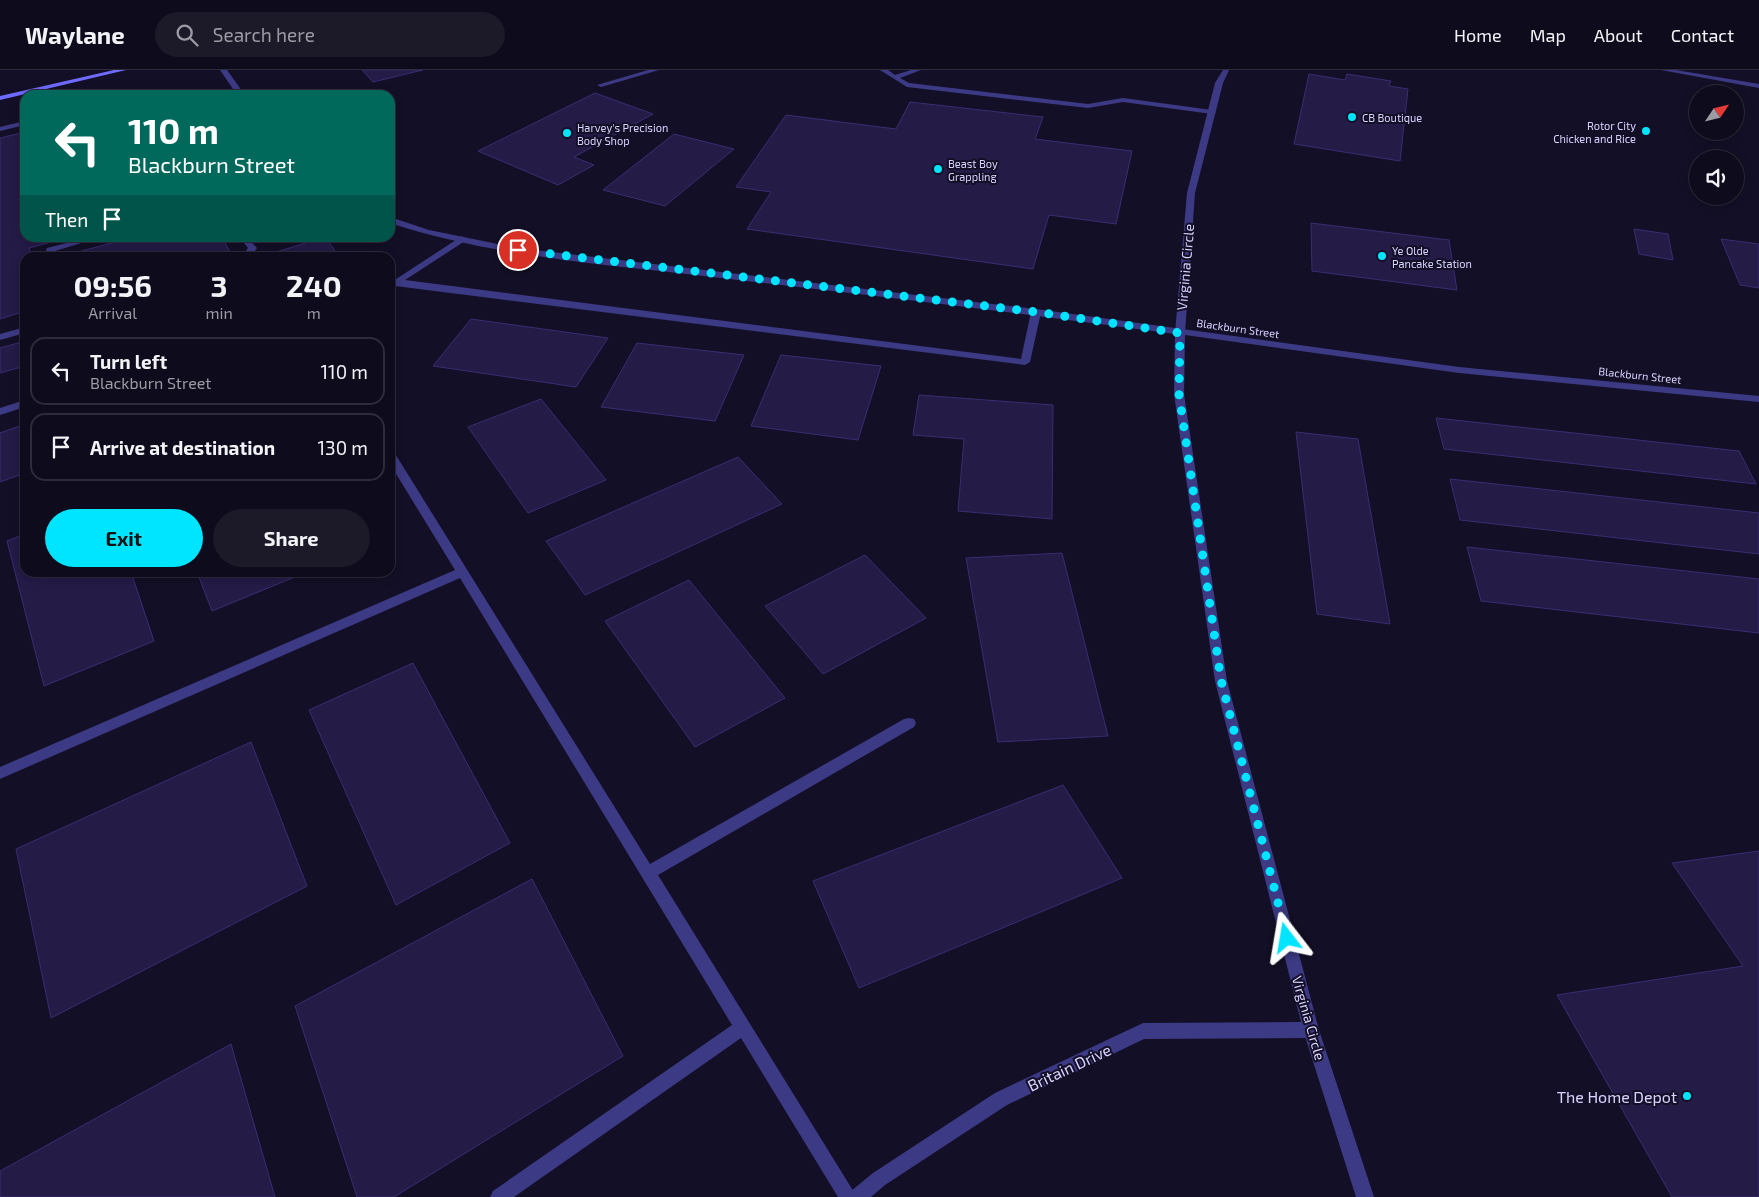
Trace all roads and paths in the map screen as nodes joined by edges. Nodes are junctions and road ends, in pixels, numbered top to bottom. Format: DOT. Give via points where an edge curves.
graph roads {
  1 [pos="123,70"];
  2 [pos="223,70"];
  3 [pos="656,70"];
  4 [pos="883,70"];
  5 [pos="918,70"];
  6 [pos="1226,70"];
  7 [pos="1664,70"];
  8 [pos="894,77"];
  9 [pos="601,85"];
  10 [pos="1759,86"];
  11 [pos="35,90"];
  12 [pos="237,90"];
  13 [pos="20,93"];
  14 [pos="0,98"];
  15 [pos="1212,112"];
  16 [pos="20,125"];
  17 [pos="0,129"];
  18 [pos="395,222"];
  19 [pos="462,239"];
  20 [pos="79,242"];
  21 [pos="248,242"];
  22 [pos="51,252"];
  23 [pos="250,252"];
  24 [pos="395,282"];
  25 [pos="395,283"];
  26 [pos="1036,312"];
  27 [pos="20,331"];
  28 [pos="1180,333"];
  29 [pos="0,337"];
  30 [pos="1759,399"];
  31 [pos="20,405"];
  32 [pos="0,412"];
  33 [pos="395,463"];
  34 [pos="462,572"];
  35 [pos="909,724"];
  36 [pos="0,773"];
  37 [pos="648,874"];
  38 [pos="743,1027"];
  39 [pos="1310,1030"];
  40 [pos="499,1197"];
  41 [pos="848,1197"];
  42 [pos="857,1197"];
  43 [pos="1365,1197"];
  1 -- 11 [label="main road"];
  2 -- 12 [label="street"];
  3 -- 9 [label="street"];
  4 -- 8 [label="street"];
  5 -- 8 [label="street"];
  6 -- 15 [label="street, Virginia Circle" via="1219,83"];
  7 -- 10 [label="street"];
  8 -- 15 [label="street" via="908,84 1088,106 1123,100"];
  13 -- 14 [label="main road"];
  15 -- 28 [label="street, Virginia Circle" via="1191,193"];
  16 -- 17 [label="street"];
  18 -- 19 [label="street, Blackburn Street"];
  19 -- 24 [label="street"];
  19 -- 26 [label="street, Blackburn Street" via="527,252"];
  20 -- 22 [label="street"];
  21 -- 23 [label="street" via="253,248"];
  25 -- 26 [label="street" via="1025,362"];
  26 -- 28 [label="street, Blackburn Street"];
  27 -- 29 [label="street"];
  28 -- 30 [label="street, Blackburn Street" via="1459,370"];
  28 -- 39 [label="street, Virginia Circle" via="1179,394 1221,680"];
  31 -- 32 [label="street"];
  33 -- 34 [label="street"];
  34 -- 36 [label="street"];
  34 -- 37 [label="street"];
  35 -- 37 [label="street"];
  37 -- 38 [label="street"];
  38 -- 40 [label="street"];
  38 -- 41 [label="street"];
  39 -- 42 [label="street, Britain Drive" via="1143,1031 1001,1099 879,1179"];
  39 -- 43 [label="street, Virginia Circle"];
}
